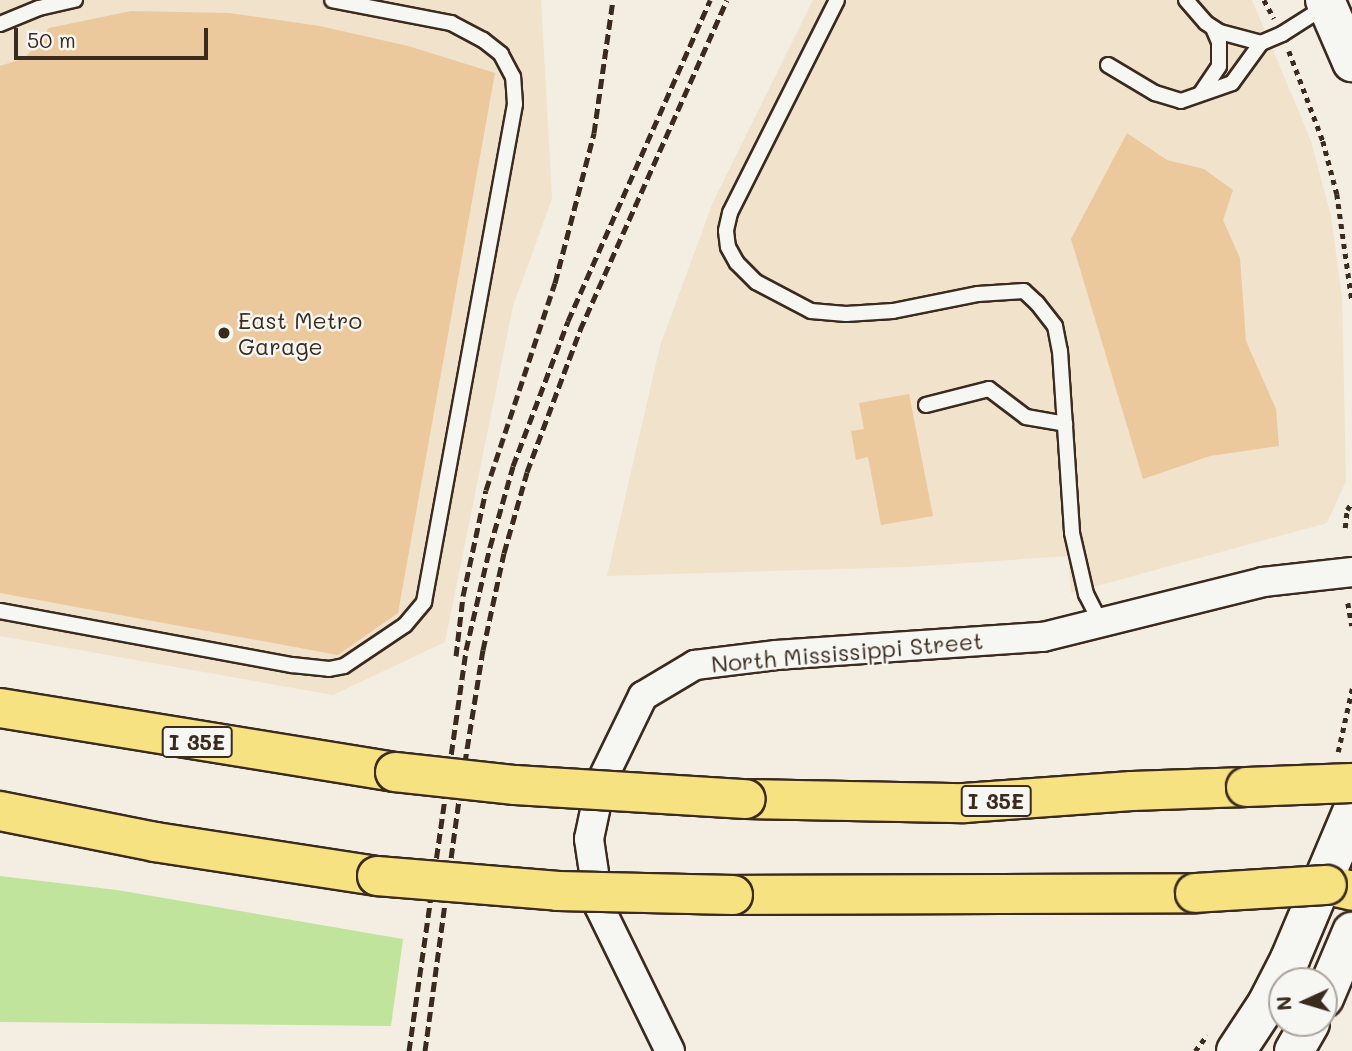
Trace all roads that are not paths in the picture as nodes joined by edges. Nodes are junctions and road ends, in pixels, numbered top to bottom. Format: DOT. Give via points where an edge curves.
graph roads {
  1 [pos="75,0"];
  2 [pos="332,0"];
  3 [pos="837,0"];
  4 [pos="1186,0"];
  5 [pos="1331,2"];
  6 [pos="0,24"];
  7 [pos="1213,27"];
  8 [pos="1261,43"];
  9 [pos="1352,62"];
  10 [pos="1108,65"];
  11 [pos="1201,93"];
  12 [pos="926,405"];
  13 [pos="1065,424"];
  14 [pos="1352,572"];
  15 [pos="0,611"];
  16 [pos="1100,622"];
  17 [pos="0,708"];
  18 [pos="1352,783"];
  19 [pos="0,811"];
  20 [pos="1352,812"];
  21 [pos="1344,887"];
  22 [pos="1352,932"];
  23 [pos="1337,967"];
  24 [pos="670,1051"];
  25 [pos="1236,1051"];
  1 -- 6 [label="lane"];
  2 -- 15 [label="lane" via="451,23 501,54 513,77 515,104 424,602 405,625 344,666 329,669"];
  3 -- 13 [label="lane" via="730,214 728,247 756,282 811,311 893,311 1024,290 1055,326"];
  4 -- 7 [label="lane"];
  5 -- 8 [label="lane"];
  5 -- 9 [label="main road"];
  7 -- 8 [label="lane"];
  7 -- 11 [label="lane" via="1219,42 1219,66"];
  8 -- 11 [label="lane" via="1232,83"];
  10 -- 11 [label="lane" via="1169,100 1181,101"];
  12 -- 13 [label="lane" via="989,389 1026,417"];
  13 -- 16 [label="lane" via="1077,564"];
  14 -- 16 [label="street, North Mississippi Street" via="1263,582"];
  16 -- 24 [label="street, North Mississippi Street" via="1042,637 695,665 643,696 601,782 589,839 599,906"];
  17 -- 18 [label="highway, I 35E, bridge" via="395,772 515,785 746,799 964,803"];
  19 -- 21 [label="highway, bridge" via="155,842 377,876 558,891 1195,893"];
  20 -- 25 [label="main road" via="1290,960"];
  22 -- 23 [label="main road"];
}
